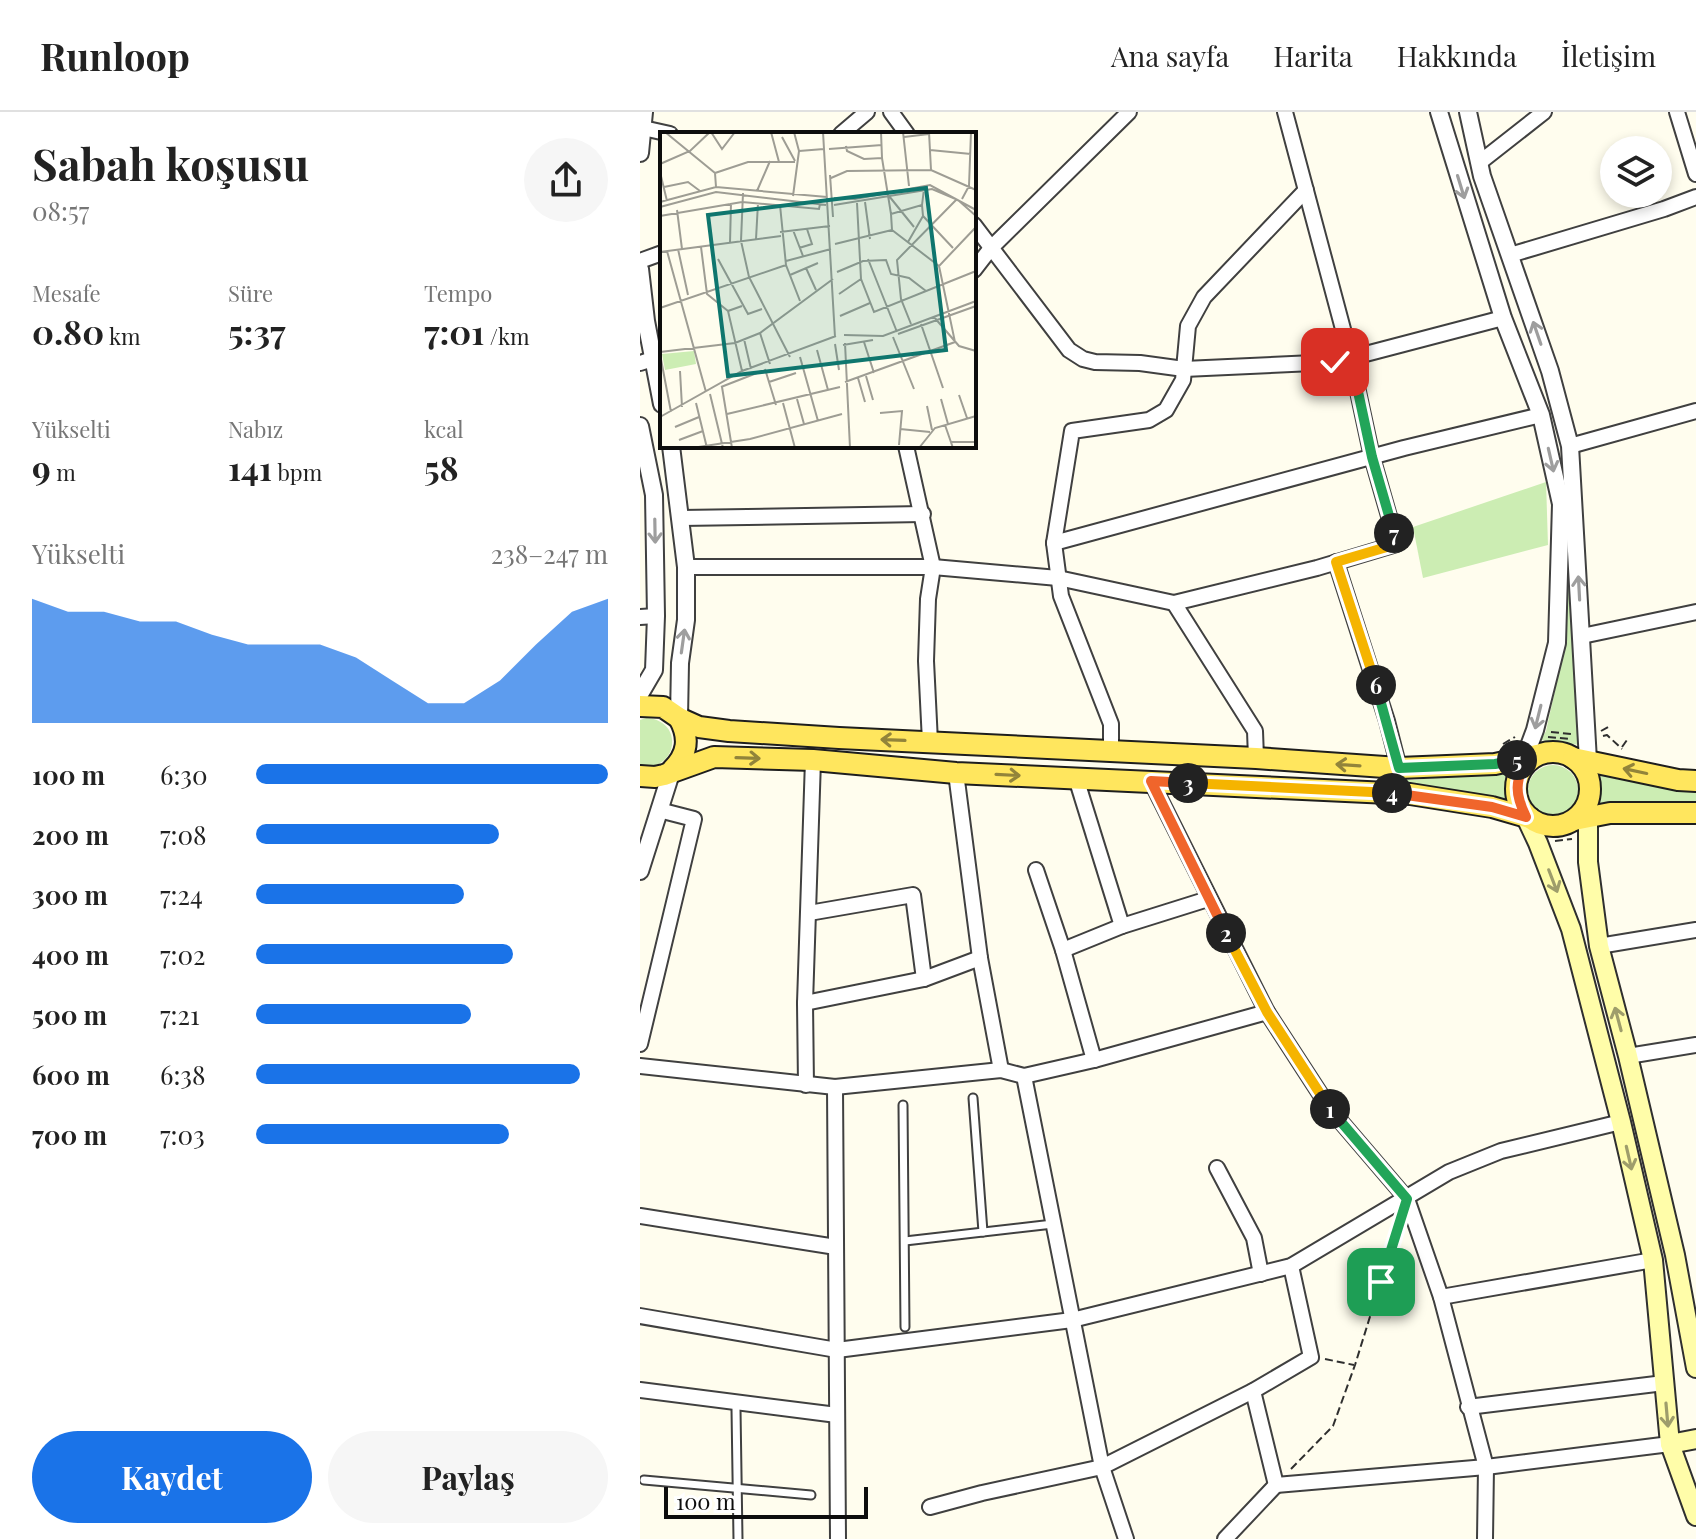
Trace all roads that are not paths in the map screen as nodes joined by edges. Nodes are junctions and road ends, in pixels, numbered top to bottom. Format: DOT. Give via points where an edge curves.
graph roads {
  1 [pos="867,112"];
  2 [pos="891,112"];
  3 [pos="1129,112"];
  4 [pos="1285,112"];
  5 [pos="1439,112"];
  6 [pos="1468,112"];
  7 [pos="1544,112"];
  8 [pos="1677,112"];
  9 [pos="644,120"];
  10 [pos="666,132"];
  11 [pos="843,132"];
  12 [pos="906,132"];
  13 [pos="640,153"];
  14 [pos="1479,163"];
  15 [pos="1696,174"];
  16 [pos="1306,190"];
  17 [pos="1696,197"];
  18 [pos="976,228"];
  19 [pos="991,248"];
  20 [pos="660,254"];
  21 [pos="1510,255"];
  22 [pos="640,261"];
  23 [pos="976,267"];
  24 [pos="640,269"];
  25 [pos="1503,318"];
  26 [pos="1351,359"];
  27 [pos="654,360"];
  28 [pos="1184,369"];
  29 [pos="660,393"];
  30 [pos="1696,411"];
  31 [pos="1541,415"];
  32 [pos="640,426"];
  33 [pos="1570,446"];
  34 [pos="671,448"];
  35 [pos="906,448"];
  36 [pos="1372,457"];
  37 [pos="923,514"];
  38 [pos="681,518"];
  39 [pos="1054,543"];
  40 [pos="1336,562"];
  41 [pos="686,567"];
  42 [pos="933,567"];
  43 [pos="1058,578"];
  44 [pos="1174,603"];
  45 [pos="1696,612"];
  46 [pos="648,616"];
  47 [pos="1582,636"];
  48 [pos="640,694"];
  49 [pos="640,706"];
  50 [pos="679,718"];
  51 [pos="930,742"];
  52 [pos="1111,751"];
  53 [pos="1256,758"];
  54 [pos="813,760"];
  55 [pos="1527,762"];
  56 [pos="1584,765"];
  57 [pos="1399,768"];
  58 [pos="672,770"];
  59 [pos="956,773"];
  60 [pos="640,776"];
  61 [pos="1076,778"];
  62 [pos="1151,781"];
  63 [pos="1696,781"];
  64 [pos="659,810"];
  65 [pos="1584,813"];
  66 [pos="1696,813"];
  67 [pos="1526,815"];
  68 [pos="1036,870"];
  69 [pos="640,871"];
  70 [pos="1208,899"];
  71 [pos="809,913"];
  72 [pos="1122,926"];
  73 [pos="1696,930"];
  74 [pos="1599,946"];
  75 [pos="1063,950"];
  76 [pos="980,958"];
  77 [pos="924,979"];
  78 [pos="805,1003"];
  79 [pos="1267,1012"];
  80 [pos="640,1044"];
  81 [pos="1696,1045"];
  82 [pos="1628,1056"];
  83 [pos="1094,1060"];
  84 [pos="640,1066"];
  85 [pos="1001,1070"];
  86 [pos="1024,1076"];
  87 [pos="806,1085"];
  88 [pos="835,1087"];
  89 [pos="973,1098"];
  90 [pos="903,1105"];
  91 [pos="1621,1122"];
  92 [pos="1217,1168"];
  93 [pos="1407,1199"];
  94 [pos="640,1216"];
  95 [pos="1053,1224"];
  96 [pos="983,1232"];
  97 [pos="905,1241"];
  98 [pos="836,1247"];
  99 [pos="1653,1260"];
  100 [pos="1291,1266"];
  101 [pos="1261,1274"];
  102 [pos="1689,1290"];
  103 [pos="1441,1297"];
  104 [pos="640,1316"];
  105 [pos="1072,1320"];
  106 [pos="905,1327"];
  107 [pos="837,1350"];
  108 [pos="1696,1368"];
  109 [pos="1664,1383"];
  110 [pos="640,1390"];
  111 [pos="1253,1391"];
  112 [pos="1468,1407"];
  113 [pos="736,1409"];
  114 [pos="837,1415"];
  115 [pos="1696,1439"];
  116 [pos="1670,1444"];
  117 [pos="1102,1467"];
  118 [pos="1486,1467"];
  119 [pos="644,1480"];
  120 [pos="1276,1485"];
  121 [pos="737,1489"];
  122 [pos="811,1495"];
  123 [pos="930,1507"];
  124 [pos="1696,1516"];
  125 [pos="738,1539"];
  126 [pos="838,1539"];
  127 [pos="1126,1539"];
  128 [pos="1225,1539"];
  129 [pos="1485,1539"];
  1 -- 11 [label="street"];
  2 -- 12 [label="street"];
  3 -- 19 [label="street"];
  4 -- 16 [label="street"];
  5 -- 25 [label="street, one-way"];
  6 -- 14 [label="street"];
  7 -- 14 [label="street"];
  8 -- 15 [label="street"];
  9 -- 10 [label="street"];
  9 -- 13 [label="street"];
  14 -- 21 [label="street"];
  16 -- 26 [label="street"];
  16 -- 28 [label="street" via="1204,297 1188,326"];
  17 -- 21 [label="street"];
  18 -- 19 [label="street"];
  19 -- 23 [label="street"];
  19 -- 28 [label="street" via="1069,350 1083,359"];
  20 -- 22 [label="street"];
  33 -- 21 [label="street, one-way"];
  24 -- 27 [label="street"];
  25 -- 26 [label="street"];
  25 -- 31 [label="street"];
  26 -- 28 [label="street"];
  26 -- 36 [label="street"];
  27 -- 29 [label="street"];
  28 -- 39 [label="street" via="1166,410 1149,420 1072,431"];
  30 -- 33 [label="street"];
  31 -- 36 [label="street"];
  31 -- 55 [label="street, one-way" via="1561,504 1557,643"];
  32 -- 46 [label="street, one-way" via="654,495"];
  47 -- 33 [label="street, one-way"];
  34 -- 38 [label="street"];
  35 -- 37 [label="street"];
  36 -- 39 [label="street"];
  36 -- 40 [label="street" via="1397,544"];
  37 -- 38 [label="street"];
  37 -- 42 [label="street"];
  38 -- 41 [label="street"];
  39 -- 43 [label="street"];
  40 -- 44 [label="street"];
  40 -- 57 [label="street"];
  41 -- 42 [label="street"];
  50 -- 41 [label="street, one-way"];
  42 -- 43 [label="street"];
  42 -- 51 [label="street" via="926,661"];
  43 -- 44 [label="street"];
  43 -- 52 [label="street" via="1111,724"];
  44 -- 53 [label="street" via="1255,731"];
  45 -- 47 [label="street"];
  46 -- 48 [label="street" via="654,670"];
  47 -- 56 [label="street" via="1588,737"];
  49 -- 50 [label="main road" via="663,707"];
  51 -- 50 [label="main road, one-way" via="729,731"];
  50 -- 58 [label="main road" via="687,740"];
  51 -- 52 [label="main road"];
  52 -- 53 [label="main road"];
  57 -- 53 [label="main road, one-way"];
  58 -- 54 [label="main road, one-way" via="714,757"];
  54 -- 59 [label="main road"];
  54 -- 71 [label="street"];
  55 -- 56 [label="main road" via="1549,752"];
  55 -- 57 [label="main road"];
  55 -- 67 [label="main road" via="1516,786"];
  63 -- 56 [label="main road, one-way"];
  56 -- 65 [label="main road" via="1590,789"];
  58 -- 60 [label="main road"];
  58 -- 64 [label="street"];
  59 -- 61 [label="main road, one-way"];
  59 -- 76 [label="street"];
  61 -- 62 [label="main road"];
  61 -- 72 [label="street"];
  62 -- 67 [label="main road" via="1410,794"];
  62 -- 70 [label="street"];
  64 -- 69 [label="street"];
  64 -- 80 [label="street" via="694,819"];
  65 -- 66 [label="main road"];
  65 -- 67 [label="main road" via="1552,826"];
  65 -- 74 [label="main road"];
  67 -- 91 [label="main road, one-way" via="1571,929"];
  68 -- 75 [label="street"];
  70 -- 72 [label="street"];
  70 -- 79 [label="street"];
  71 -- 77 [label="street" via="913,895"];
  71 -- 78 [label="street"];
  72 -- 75 [label="street"];
  73 -- 74 [label="street"];
  82 -- 74 [label="main road, one-way"];
  75 -- 83 [label="street"];
  76 -- 77 [label="street"];
  76 -- 85 [label="street"];
  77 -- 78 [label="street"];
  78 -- 87 [label="street"];
  79 -- 83 [label="street"];
  79 -- 93 [label="street" via="1330,1109"];
  81 -- 82 [label="street"];
  82 -- 102 [label="main road"];
  83 -- 86 [label="street"];
  84 -- 87 [label="street"];
  85 -- 86 [label="street"];
  85 -- 88 [label="street"];
  86 -- 95 [label="street"];
  87 -- 88 [label="street"];
  88 -- 98 [label="street"];
  89 -- 96 [label="lane"];
  90 -- 97 [label="lane"];
  91 -- 93 [label="street" via="1501,1151 1449,1172"];
  91 -- 99 [label="main road, one-way"];
  92 -- 101 [label="street" via="1254,1238"];
  93 -- 100 [label="street"];
  93 -- 103 [label="street"];
  94 -- 98 [label="street"];
  95 -- 96 [label="lane"];
  95 -- 105 [label="street"];
  96 -- 97 [label="lane"];
  97 -- 106 [label="lane"];
  98 -- 107 [label="street"];
  99 -- 103 [label="street"];
  99 -- 109 [label="main road"];
  100 -- 101 [label="street"];
  100 -- 111 [label="street" via="1311,1357"];
  101 -- 105 [label="street"];
  102 -- 108 [label="main road"];
  103 -- 112 [label="street"];
  104 -- 107 [label="street"];
  105 -- 107 [label="street"];
  105 -- 117 [label="street"];
  107 -- 114 [label="street"];
  109 -- 112 [label="street"];
  109 -- 116 [label="main road, one-way"];
  110 -- 114 [label="street"];
  111 -- 117 [label="street"];
  111 -- 120 [label="street"];
  112 -- 118 [label="street"];
  113 -- 121 [label="lane"];
  114 -- 126 [label="street"];
  115 -- 116 [label="main road"];
  116 -- 118 [label="street"];
  116 -- 124 [label="main road"];
  117 -- 123 [label="street"];
  117 -- 127 [label="street"];
  118 -- 120 [label="street"];
  118 -- 129 [label="street"];
  119 -- 121 [label="lane"];
  120 -- 128 [label="street"];
  121 -- 122 [label="lane"];
  121 -- 125 [label="lane"];
}
